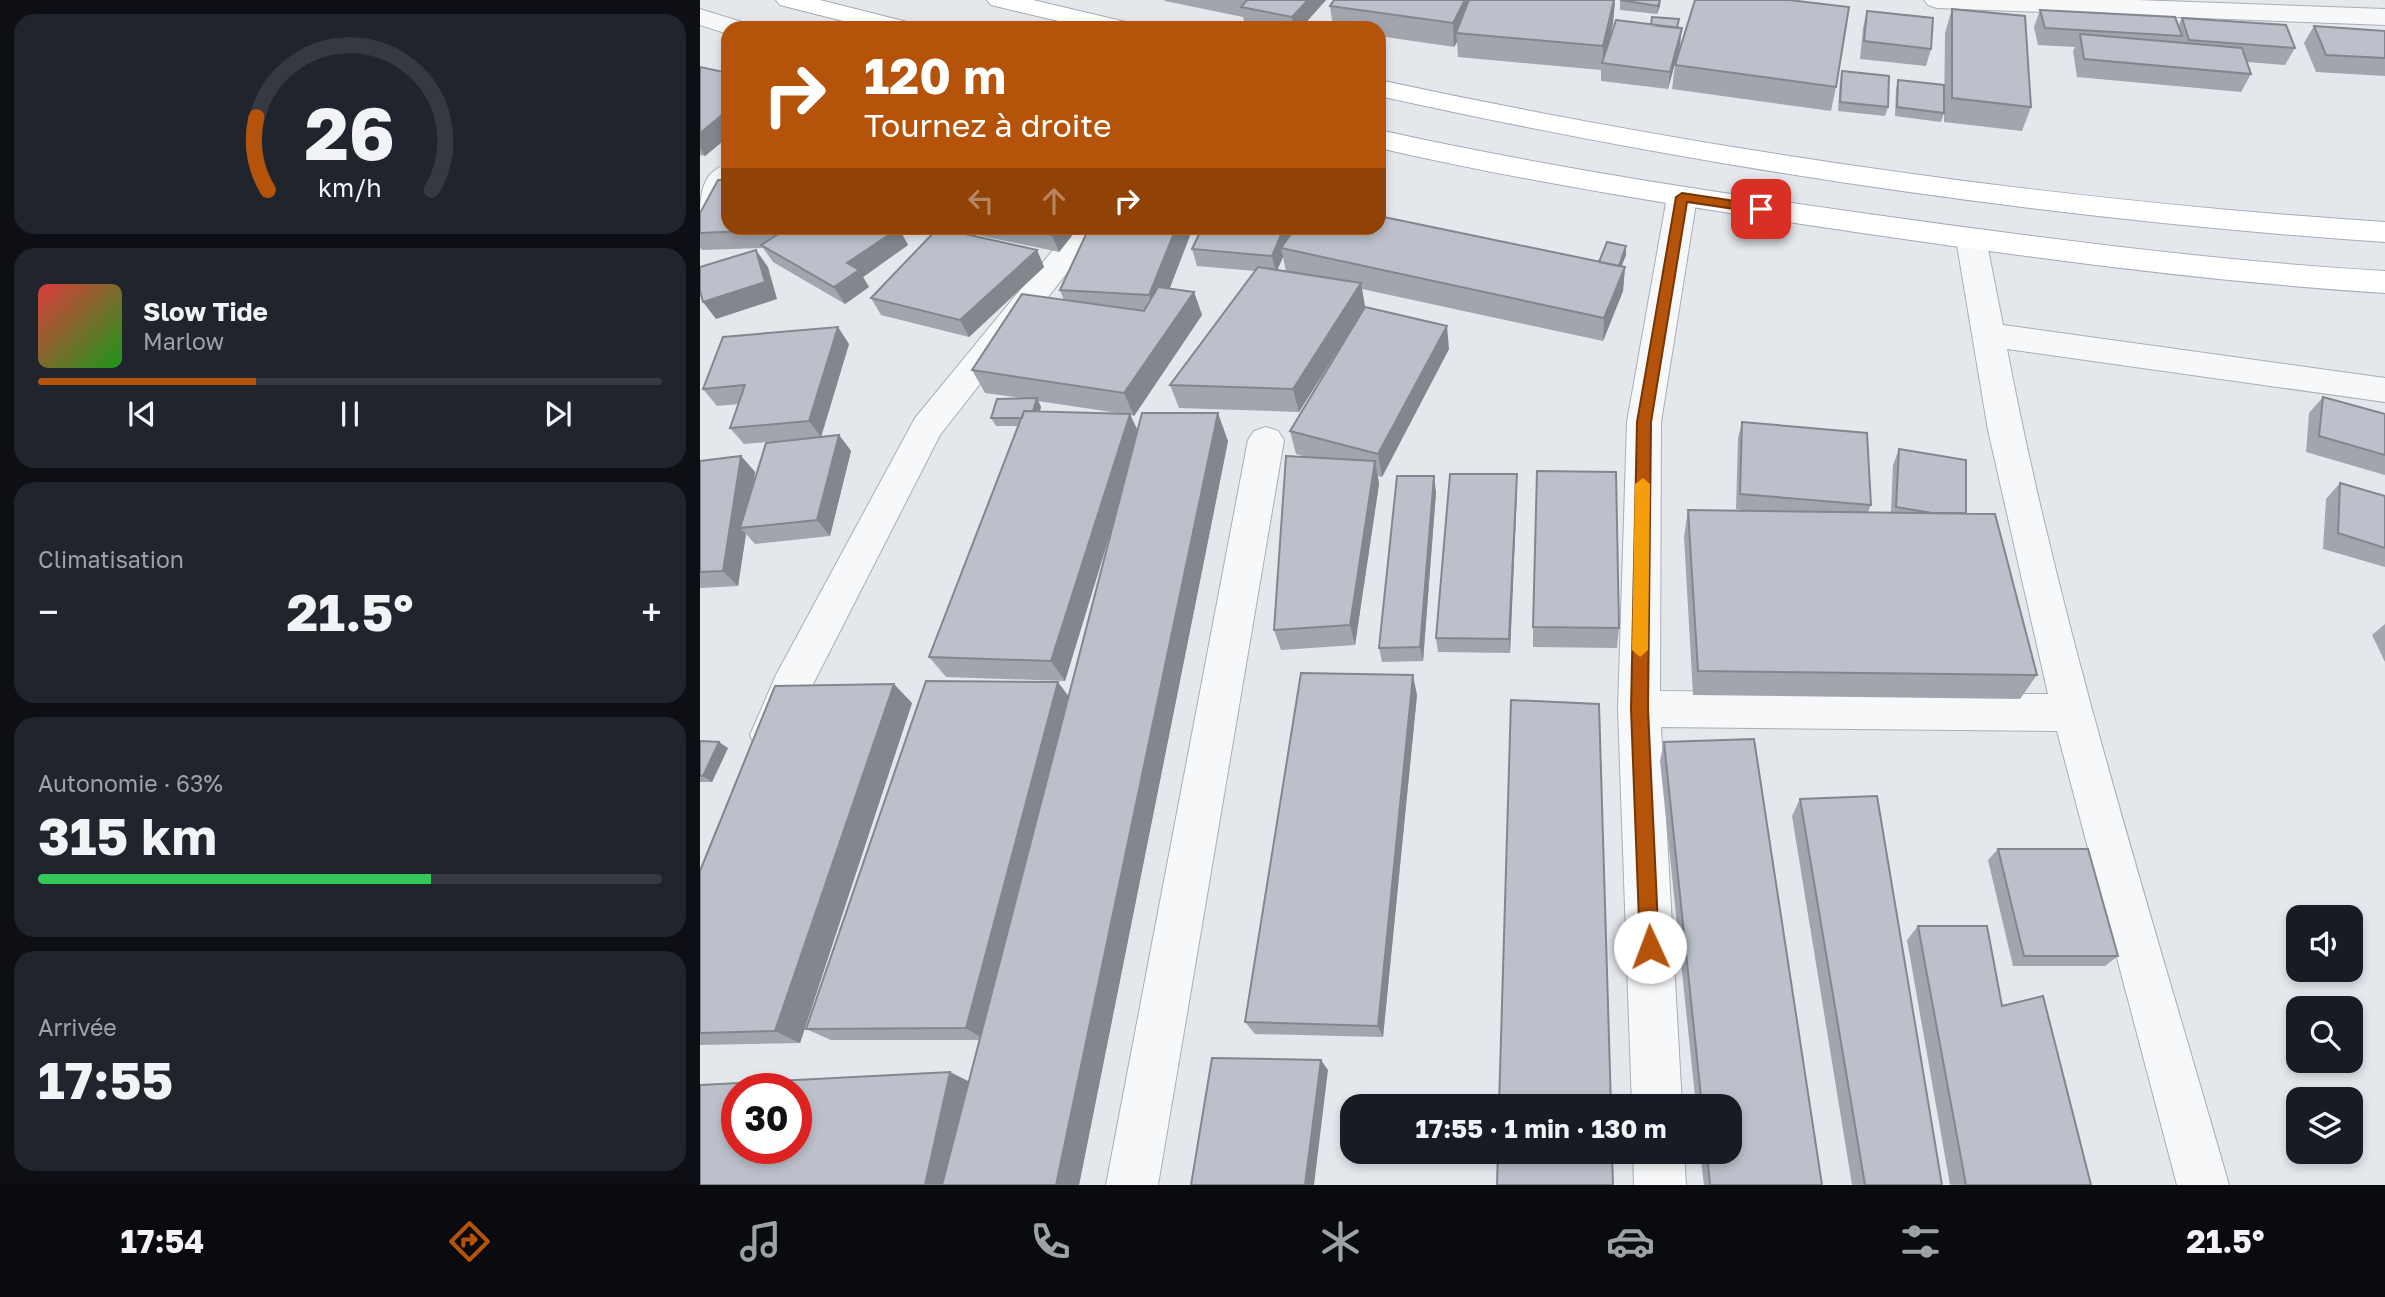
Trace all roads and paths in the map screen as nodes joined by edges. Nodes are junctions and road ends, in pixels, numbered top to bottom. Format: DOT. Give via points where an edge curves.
graph roads {
  1 [pos="789,0"];
  2 [pos="1000,0"];
  3 [pos="1937,0"];
  4 [pos="2089,4"];
  5 [pos="700,17"];
  6 [pos="2385,17"];
  7 [pos="870,21"];
  8 [pos="1091,21"];
  9 [pos="721,23"];
  10 [pos="1386,89"];
  11 [pos="1386,140"];
  12 [pos="721,182"];
  13 [pos="1682,197"];
  14 [pos="700,208"];
  15 [pos="2385,232"];
  16 [pos="1081,235"];
  17 [pos="1971,239"];
  18 [pos="2385,282"];
  19 [pos="1988,335"];
  20 [pos="2385,390"];
  21 [pos="1266,440"];
  22 [pos="1639,709"];
  23 [pos="2073,713"];
  24 [pos="760,761"];
  25 [pos="1656,1094"];
  26 [pos="1659,1164"];
  27 [pos="1132,1185"];
  28 [pos="1660,1185"];
  29 [pos="2203,1185"];
  1 -- 7 [label="main road"];
  2 -- 8 [label="main road"];
  3 -- 4 [label="street"];
  4 -- 6 [label="street"];
  5 -- 9 [label="street"];
  10 -- 15 [label="main road" via="1688,147 1956,188 2253,225"];
  11 -- 13 [label="main road"];
  12 -- 14 [label="street"];
  13 -- 17 [label="main road"];
  13 -- 22 [label="street" via="1644,422"];
  16 -- 24 [label="street" via="927,427 790,688"];
  17 -- 18 [label="main road" via="2275,276"];
  17 -- 19 [label="street"];
  19 -- 20 [label="street"];
  19 -- 23 [label="street" via="2005,430"];
  21 -- 27 [label="street"];
  22 -- 23 [label="street"];
  22 -- 25 [label="street"];
  23 -- 29 [label="street"];
  26 -- 28 [label="street"];
}
